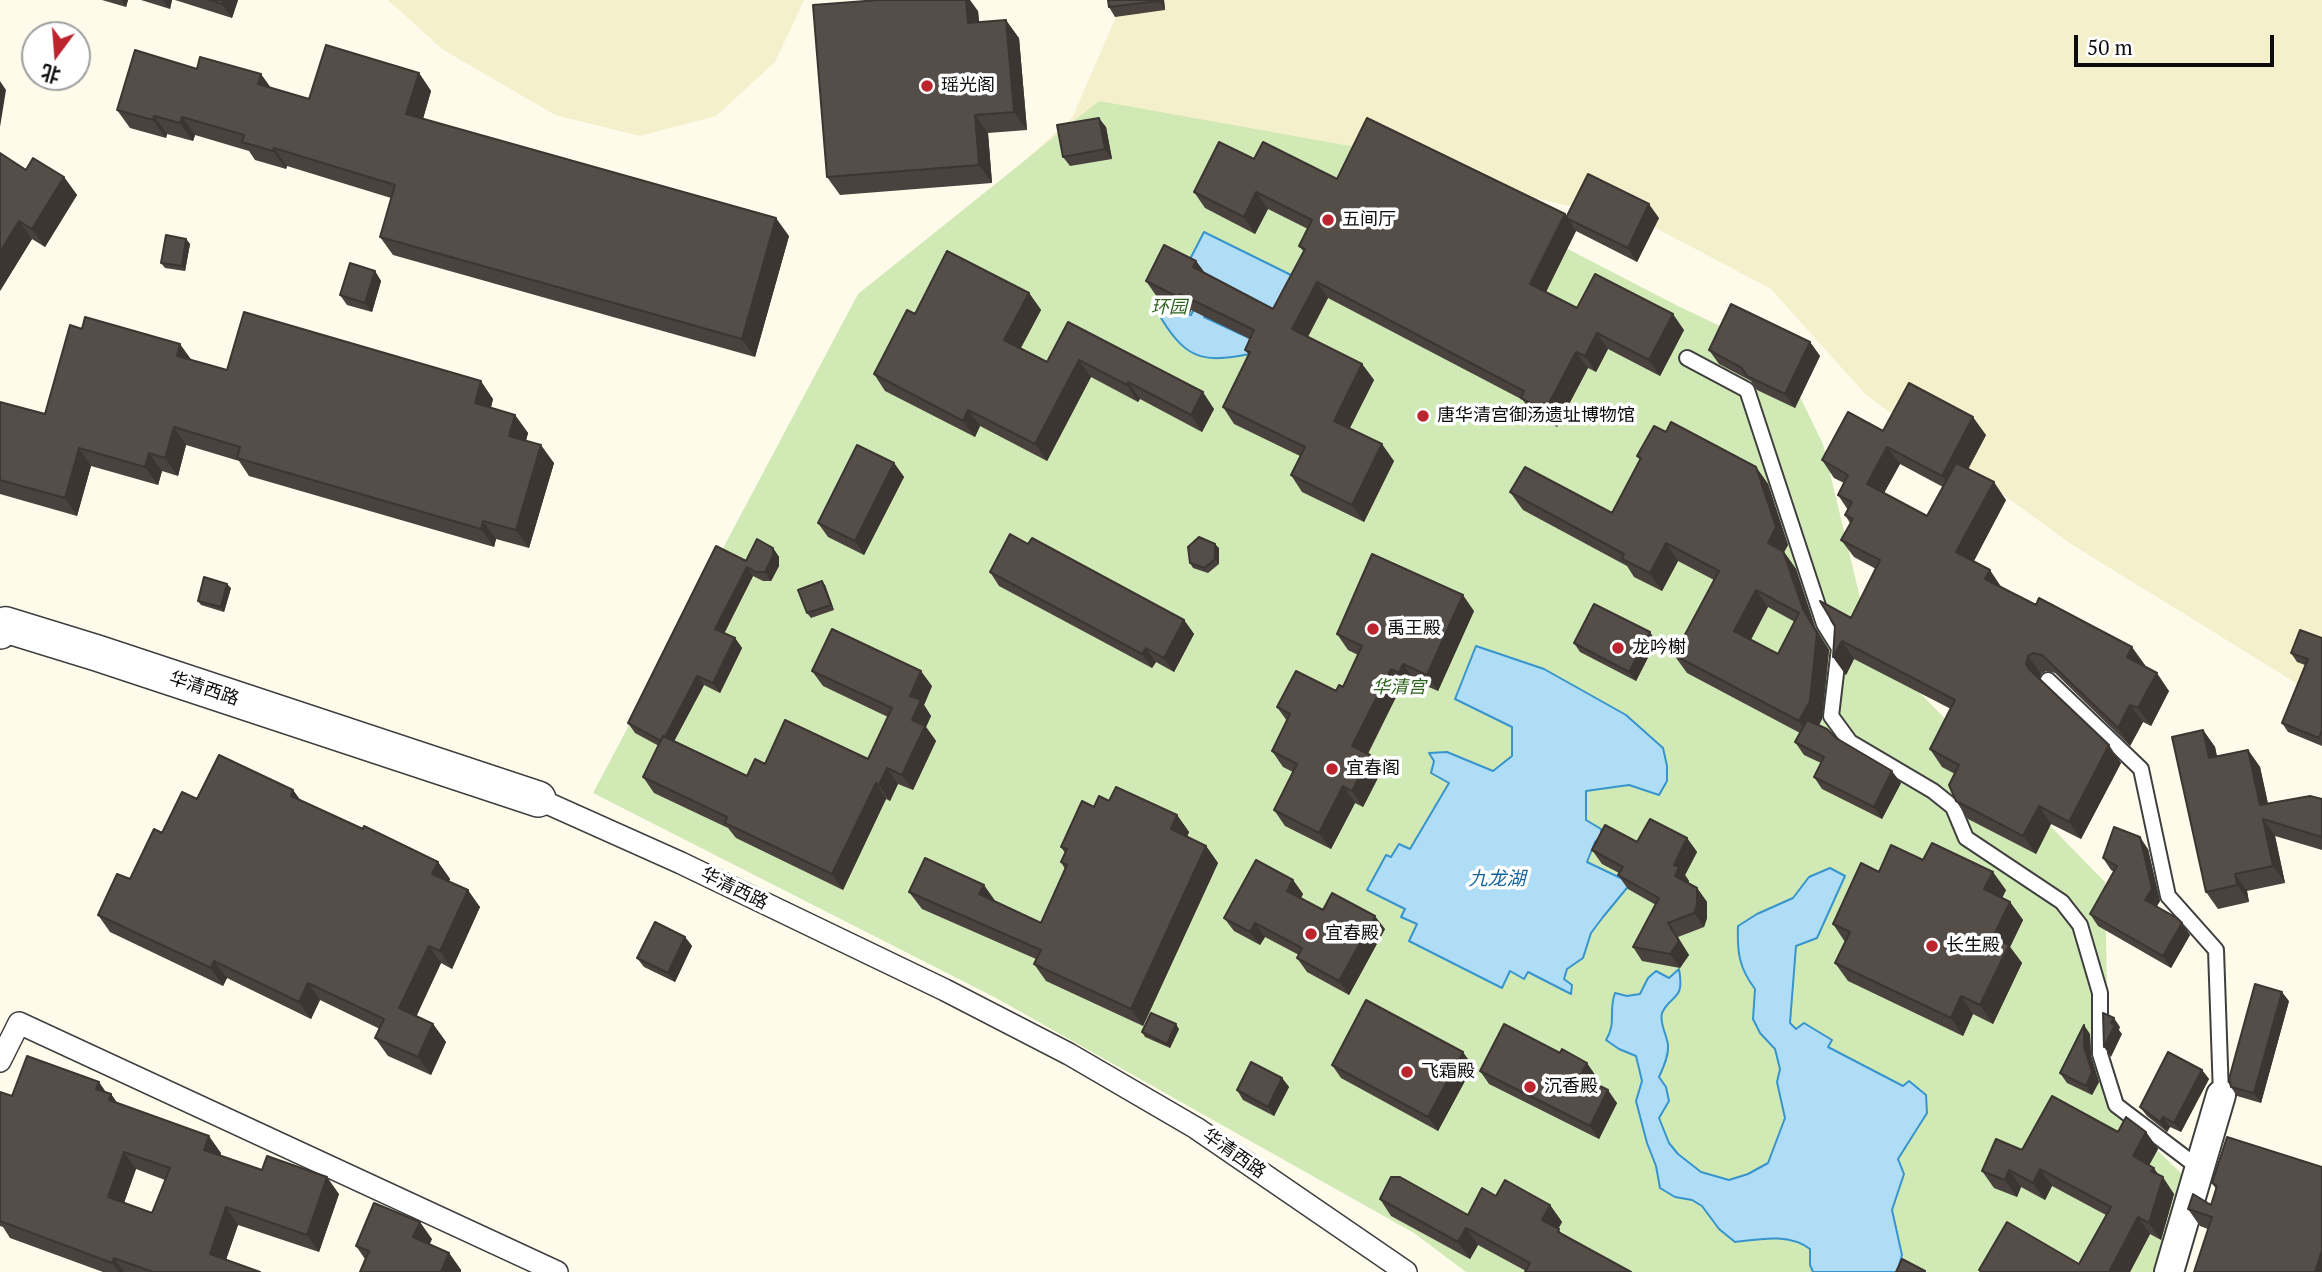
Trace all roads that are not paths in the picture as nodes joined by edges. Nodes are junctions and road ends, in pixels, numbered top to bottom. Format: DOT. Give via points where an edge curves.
graph roads {
  1 [pos="1687,358"];
  2 [pos="3,628"];
  3 [pos="2048,680"];
  4 [pos="538,799"];
  5 [pos="0,1061"];
  6 [pos="2221,1095"];
  7 [pos="2199,1168"];
  8 [pos="557,1272"];
  9 [pos="1406,1272"];
  10 [pos="2169,1272"];
  1 -- 7 [label="lane" via="1747,390 1824,624 1839,648 1831,716 1850,742 1933,790 1953,807 1966,838 2062,902 2080,925 2100,992 2100,1054 2116,1105"];
  2 -- 4 [label="street, 华清西路" via="97,653"];
  3 -- 6 [label="lane" via="2141,769 2168,896 2216,950"];
  4 -- 9 [label="street, 华清西路" via="681,863 1069,1054 1196,1128"];
  5 -- 8 [label="street" via="19,1023"];
  6 -- 7 [label="street"];
  7 -- 10 [label="street"];
}
